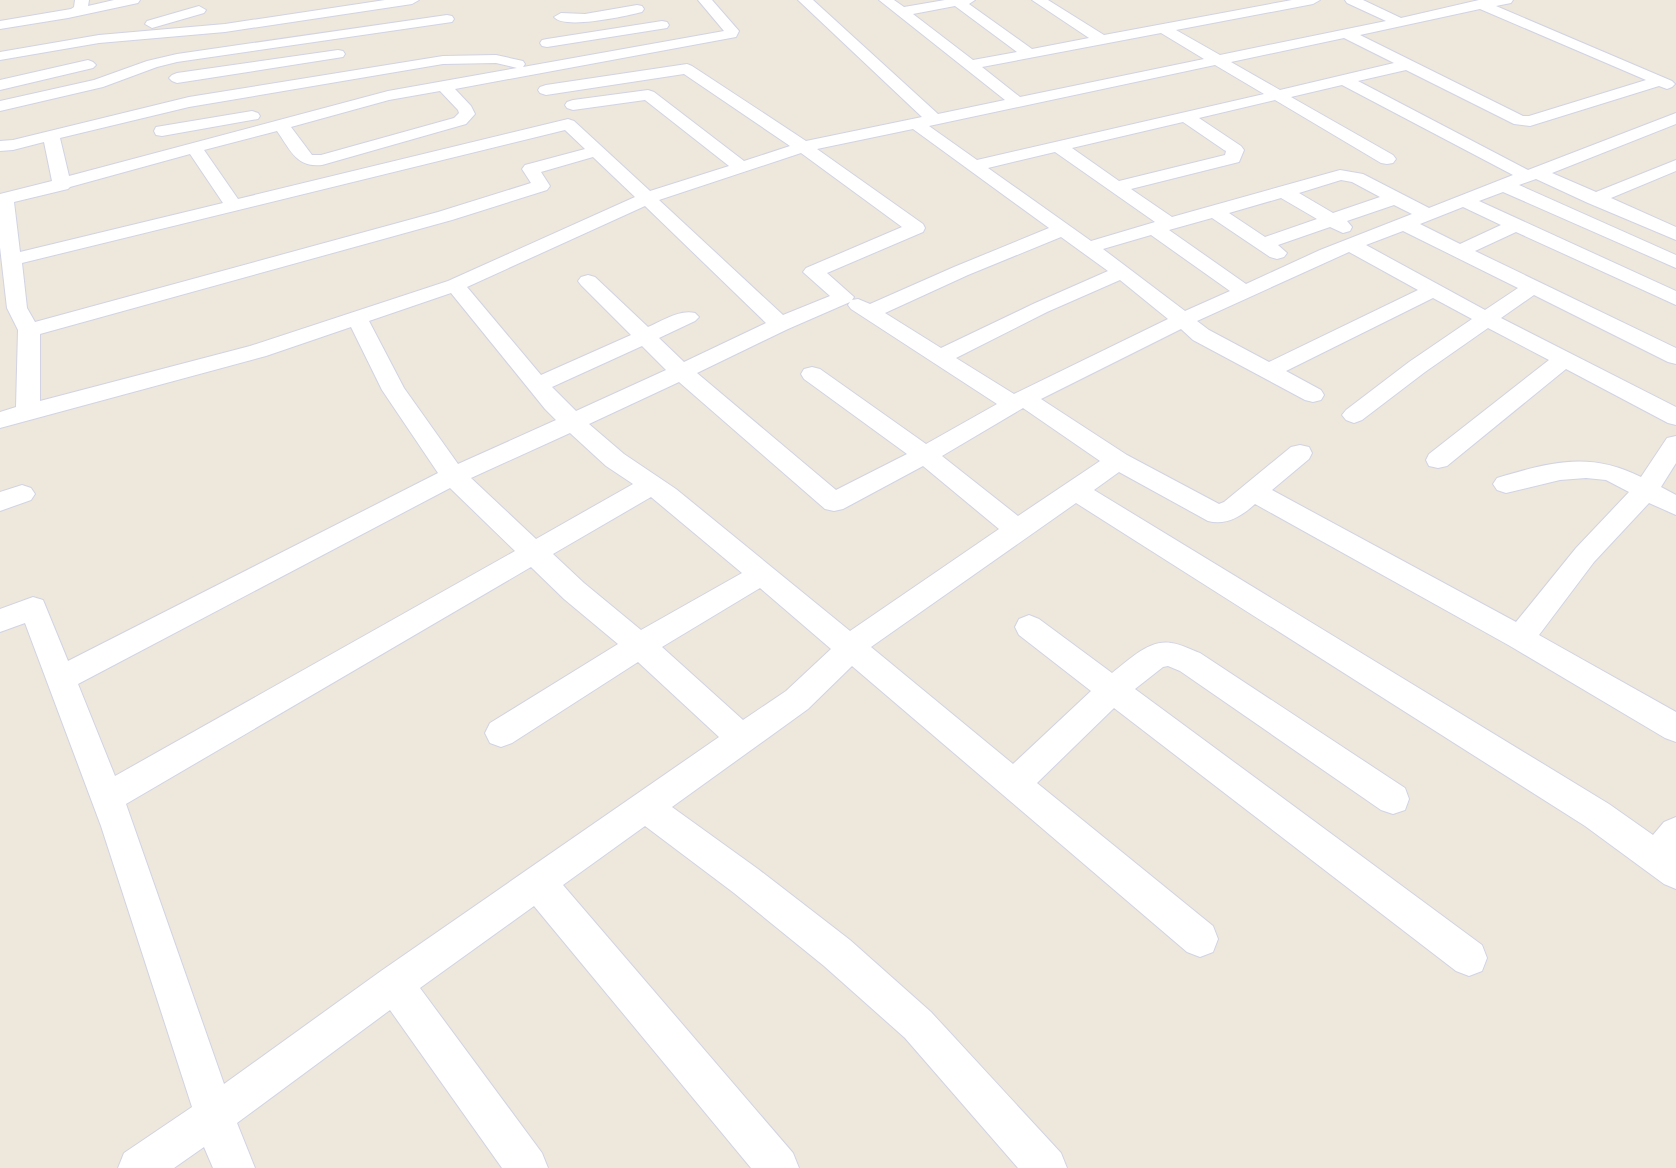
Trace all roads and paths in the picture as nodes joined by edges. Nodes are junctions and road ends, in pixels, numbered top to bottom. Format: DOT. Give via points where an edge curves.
graph roads {
  1 [pos="82,0"];
  2 [pos="132,0"];
  3 [pos="412,0"];
  4 [pos="705,0"];
  5 [pos="805,0"];
  6 [pos="886,0"];
  7 [pos="1039,0"];
  8 [pos="1313,0"];
  9 [pos="1352,0"];
  10 [pos="1431,0"];
  11 [pos="1506,0"];
  12 [pos="963,1"];
  13 [pos="1285,2"];
  14 [pos="1477,3"];
  15 [pos="569,4"];
  16 [pos="1206,4"];
  17 [pos="193,5"];
  18 [pos="648,8"];
  19 [pos="1456,11"];
  20 [pos="332,12"];
  21 [pos="901,12"];
  22 [pos="68,14"];
  23 [pos="1228,16"];
  24 [pos="551,22"];
  25 [pos="1401,23"];
  26 [pos="0,25"];
  27 [pos="662,25"];
  28 [pos="225,28"];
  29 [pos="1164,28"];
  30 [pos="357,32"];
  31 [pos="1347,34"];
  32 [pos="99,39"];
  33 [pos="1102,40"];
  34 [pos="547,43"];
  35 [pos="350,52"];
  36 [pos="1030,54"];
  37 [pos="0,56"];
  38 [pos="468,58"];
  39 [pos="1217,60"];
  40 [pos="88,65"];
  41 [pos="555,65"];
  42 [pos="1407,65"];
  43 [pos="971,66"];
  44 [pos="529,69"];
  45 [pos="177,78"];
  46 [pos="1344,80"];
  47 [pos="1660,81"];
  48 [pos="0,84"];
  49 [pos="442,85"];
  50 [pos="1676,88"];
  51 [pos="546,90"];
  52 [pos="1276,95"];
  53 [pos="1016,101"];
  54 [pos="357,103"];
  55 [pos="0,106"];
  56 [pos="556,107"];
  57 [pos="1185,116"];
  58 [pos="1676,118"];
  59 [pos="934,119"];
  60 [pos="915,123"];
  61 [pos="280,124"];
  62 [pos="568,124"];
  63 [pos="162,131"];
  64 [pos="51,135"];
  65 [pos="0,146"];
  66 [pos="1058,146"];
  67 [pos="803,147"];
  68 [pos="194,148"];
  69 [pos="596,151"];
  70 [pos="1387,159"];
  71 [pos="1676,165"];
  72 [pos="973,166"];
  73 [pos="741,167"];
  74 [pos="1532,174"];
  75 [pos="62,184"];
  76 [pos="1503,185"];
  77 [pos="1116,187"];
  78 [pos="1283,191"];
  79 [pos="648,198"];
  80 [pos="1396,198"];
  81 [pos="1594,199"];
  82 [pos="2,200"];
  83 [pos="1464,201"];
  84 [pos="234,206"];
  85 [pos="1214,211"];
  86 [pos="1428,215"];
  87 [pos="1332,221"];
  88 [pos="1404,224"];
  89 [pos="1517,225"];
  90 [pos="1160,226"];
  91 [pos="1062,230"];
  92 [pos="1676,234"];
  93 [pos="1624,239"];
  94 [pos="1357,242"];
  95 [pos="1263,244"];
  96 [pos="1087,248"];
  97 [pos="1460,251"];
  98 [pos="1588,258"];
  99 [pos="11,260"];
  100 [pos="1676,262"];
  101 [pos="1300,267"];
  102 [pos="1122,272"];
  103 [pos="588,281"];
  104 [pos="455,285"];
  105 [pos="1532,287"];
  106 [pos="1433,290"];
  107 [pos="1246,292"];
  108 [pos="844,296"];
  109 [pos="1676,298"];
  110 [pos="8,310"];
  111 [pos="870,312"];
  112 [pos="357,317"];
  113 [pos="688,317"];
  114 [pos="1485,318"];
  115 [pos="1182,322"];
  116 [pos="780,324"];
  117 [pos="29,330"];
  118 [pos="645,337"];
  119 [pos="940,357"];
  120 [pos="1676,357"];
  121 [pos="1564,359"];
  122 [pos="1269,371"];
  123 [pos="680,372"];
  124 [pos="812,374"];
  125 [pos="538,386"];
  126 [pos="1313,395"];
  127 [pos="1019,401"];
  128 [pos="28,412"];
  129 [pos="1354,415"];
  130 [pos="1676,417"];
  131 [pos="0,420"];
  132 [pos="572,421"];
  133 [pos="1676,444"];
  134 [pos="1300,453"];
  135 [pos="925,455"];
  136 [pos="1438,460"];
  137 [pos="1118,461"];
  138 [pos="453,476"];
  139 [pos="1506,484"];
  140 [pos="651,485"];
  141 [pos="1075,490"];
  142 [pos="1645,491"];
  143 [pos="1254,492"];
  144 [pos="1676,506"];
  145 [pos="1017,530"];
  146 [pos="533,553"];
  147 [pos="762,574"];
  148 [pos="0,621"];
  149 [pos="1029,627"];
  150 [pos="1520,638"];
  151 [pos="639,646"];
  152 [pos="852,648"];
  153 [pos="60,679"];
  154 [pos="1112,690"];
  155 [pos="1676,728"];
  156 [pos="501,734"];
  157 [pos="742,739"];
  158 [pos="1014,784"];
  159 [pos="107,798"];
  160 [pos="1393,798"];
  161 [pos="646,807"];
  162 [pos="1669,854"];
  163 [pos="538,883"];
  164 [pos="1200,939"];
  165 [pos="1470,958"];
  166 [pos="394,984"];
  167 [pos="215,1115"];
  168 [pos="139,1168"];
  169 [pos="234,1168"];
  170 [pos="527,1168"];
  171 [pos="778,1168"];
  172 [pos="1046,1168"];
  1 -- 22 [label="street" via="80,9"];
  2 -- 22 [label="street"];
  3 -- 20 [label="street"];
  4 -- 41 [label="street" via="731,34"];
  5 -- 59 [label="street"];
  6 -- 21 [label="street"];
  7 -- 33 [label="street"];
  8 -- 13 [label="street"];
  9 -- 25 [label="street"];
  10 -- 19 [label="street"];
  11 -- 14 [label="street"];
  12 -- 21 [label="street"];
  12 -- 36 [label="street"];
  13 -- 23 [label="street"];
  14 -- 19 [label="street"];
  14 -- 47 [label="street"];
  15 -- 24 [label="street" via="567,12"];
  16 -- 23 [label="street"];
  17 -- 28 [label="street"];
  17 -- 32 [label="street"];
  18 -- 24 [label="street"];
  19 -- 25 [label="street"];
  20 -- 28 [label="street"];
  20 -- 30 [label="street" via="342,27"];
  21 -- 43 [label="street"];
  22 -- 26 [label="street"];
  23 -- 29 [label="street"];
  24 -- 34 [label="street"];
  25 -- 31 [label="street"];
  27 -- 34 [label="street"];
  28 -- 32 [label="street"];
  29 -- 33 [label="street"];
  29 -- 39 [label="street"];
  30 -- 38 [label="street" via="446,14"];
  30 -- 55 [label="street" via="165,60 109,81"];
  31 -- 39 [label="street"];
  31 -- 42 [label="street"];
  32 -- 37 [label="street"];
  33 -- 36 [label="street"];
  34 -- 41 [label="street"];
  35 -- 45 [label="street"];
  36 -- 43 [label="street"];
  38 -- 44 [label="street" via="507,61"];
  38 -- 64 [label="street" via="190,102"];
  39 -- 52 [label="street"];
  39 -- 53 [label="street"];
  40 -- 48 [label="street"];
  41 -- 44 [label="street"];
  42 -- 46 [label="street"];
  42 -- 47 [label="street" via="1520,121 1530,121"];
  43 -- 53 [label="street"];
  44 -- 49 [label="street"];
  44 -- 51 [label="street"];
  46 -- 52 [label="street"];
  46 -- 74 [label="street"];
  47 -- 50 [label="street"];
  49 -- 54 [label="street"];
  49 -- 61 [label="street" via="465,109 467,114 460,121 322,160 306,159"];
  51 -- 56 [label="street"];
  51 -- 67 [label="street" via="687,70"];
  52 -- 57 [label="street"];
  52 -- 70 [label="street"];
  53 -- 59 [label="street"];
  54 -- 61 [label="street"];
  54 -- 63 [label="street" via="319,105"];
  56 -- 62 [label="street"];
  56 -- 73 [label="street" via="648,95"];
  57 -- 66 [label="street"];
  57 -- 77 [label="street" via="1235,150 1233,158"];
  58 -- 74 [label="street"];
  59 -- 60 [label="street"];
  60 -- 67 [label="street"];
  60 -- 72 [label="street"];
  61 -- 68 [label="street"];
  62 -- 69 [label="street"];
  62 -- 84 [label="street"];
  64 -- 65 [label="street"];
  64 -- 75 [label="street"];
  66 -- 72 [label="street"];
  66 -- 77 [label="street"];
  67 -- 73 [label="street"];
  67 -- 108 [label="street" via="916,228 813,272"];
  68 -- 75 [label="street"];
  68 -- 84 [label="street"];
  69 -- 79 [label="street"];
  69 -- 117 [label="street" via="531,169 541,186 445,216"];
  71 -- 81 [label="street"];
  72 -- 91 [label="street"];
  73 -- 79 [label="street"];
  74 -- 76 [label="street"];
  74 -- 81 [label="street"];
  75 -- 82 [label="street"];
  76 -- 83 [label="street"];
  76 -- 93 [label="street"];
  77 -- 90 [label="street"];
  78 -- 80 [label="street" via="1340,175 1357,178"];
  78 -- 85 [label="street"];
  78 -- 87 [label="street"];
  79 -- 104 [label="street"];
  79 -- 116 [label="street"];
  80 -- 86 [label="street"];
  80 -- 87 [label="street"];
  81 -- 92 [label="street"];
  82 -- 99 [label="street"];
  83 -- 86 [label="street"];
  83 -- 89 [label="street"];
  84 -- 99 [label="street"];
  85 -- 90 [label="street"];
  85 -- 95 [label="street"];
  86 -- 88 [label="street"];
  87 -- 94 [label="street"];
  87 -- 95 [label="street"];
  88 -- 94 [label="street"];
  88 -- 97 [label="street"];
  89 -- 97 [label="street"];
  89 -- 98 [label="street"];
  90 -- 96 [label="street"];
  90 -- 107 [label="street"];
  91 -- 96 [label="street"];
  91 -- 111 [label="street"];
  93 -- 98 [label="street"];
  93 -- 100 [label="street"];
  94 -- 101 [label="street"];
  94 -- 106 [label="street"];
  95 -- 101 [label="street"];
  96 -- 102 [label="street"];
  97 -- 105 [label="street"];
  98 -- 109 [label="street"];
  99 -- 110 [label="street"];
  101 -- 107 [label="street"];
  102 -- 115 [label="street"];
  102 -- 119 [label="street"];
  103 -- 118 [label="street"];
  104 -- 112 [label="street"];
  104 -- 125 [label="street"];
  105 -- 114 [label="street"];
  105 -- 120 [label="street"];
  106 -- 114 [label="street"];
  106 -- 122 [label="street"];
  107 -- 115 [label="street"];
  108 -- 111 [label="street"];
  108 -- 116 [label="street"];
  110 -- 117 [label="street"];
  111 -- 119 [label="street"];
  112 -- 128 [label="street" via="258,351"];
  112 -- 138 [label="street" via="393,390"];
  113 -- 118 [label="street"];
  114 -- 121 [label="street"];
  114 -- 129 [label="street"];
  115 -- 122 [label="street"];
  115 -- 127 [label="street"];
  116 -- 123 [label="street"];
  117 -- 128 [label="street"];
  118 -- 123 [label="street"];
  118 -- 125 [label="street"];
  119 -- 127 [label="street"];
  121 -- 130 [label="street"];
  121 -- 136 [label="street"];
  122 -- 126 [label="street"];
  123 -- 132 [label="street"];
  123 -- 135 [label="street" via="834,502"];
  124 -- 135 [label="street"];
  125 -- 132 [label="street"];
  127 -- 135 [label="street"];
  127 -- 137 [label="street"];
  128 -- 131 [label="street"];
  132 -- 138 [label="street"];
  132 -- 140 [label="street" via="616,460"];
  133 -- 142 [label="street"];
  134 -- 143 [label="street"];
  135 -- 145 [label="street"];
  137 -- 141 [label="street"];
  137 -- 143 [label="street" via="1218,514 1233,509"];
  138 -- 146 [label="street"];
  138 -- 153 [label="street"];
  139 -- 142 [label="street" via="1576,469 1612,473"];
  140 -- 146 [label="street"];
  140 -- 147 [label="street"];
  141 -- 145 [label="street"];
  141 -- 162 [label="street" via="1597,815"];
  142 -- 144 [label="street"];
  142 -- 150 [label="street" via="1585,555"];
  143 -- 150 [label="street"];
  145 -- 152 [label="street" via="867,633"];
  146 -- 151 [label="street"];
  146 -- 159 [label="street"];
  147 -- 151 [label="street"];
  147 -- 152 [label="street"];
  148 -- 153 [label="street" via="33,608"];
  149 -- 154 [label="street"];
  150 -- 155 [label="street"];
  151 -- 156 [label="street"];
  151 -- 157 [label="street"];
  152 -- 157 [label="street" via="797,700"];
  152 -- 158 [label="street"];
  153 -- 159 [label="street"];
  154 -- 158 [label="street"];
  154 -- 160 [label="street" via="1155,656 1169,654 1190,662"];
  154 -- 165 [label="street"];
  157 -- 161 [label="street"];
  158 -- 164 [label="street"];
  159 -- 167 [label="street"];
  161 -- 163 [label="street"];
  161 -- 172 [label="street" via="746,880 918,1025"];
  163 -- 166 [label="street"];
  163 -- 171 [label="street"];
  166 -- 167 [label="street"];
  166 -- 170 [label="street"];
  167 -- 168 [label="street"];
  167 -- 169 [label="street"];
}
